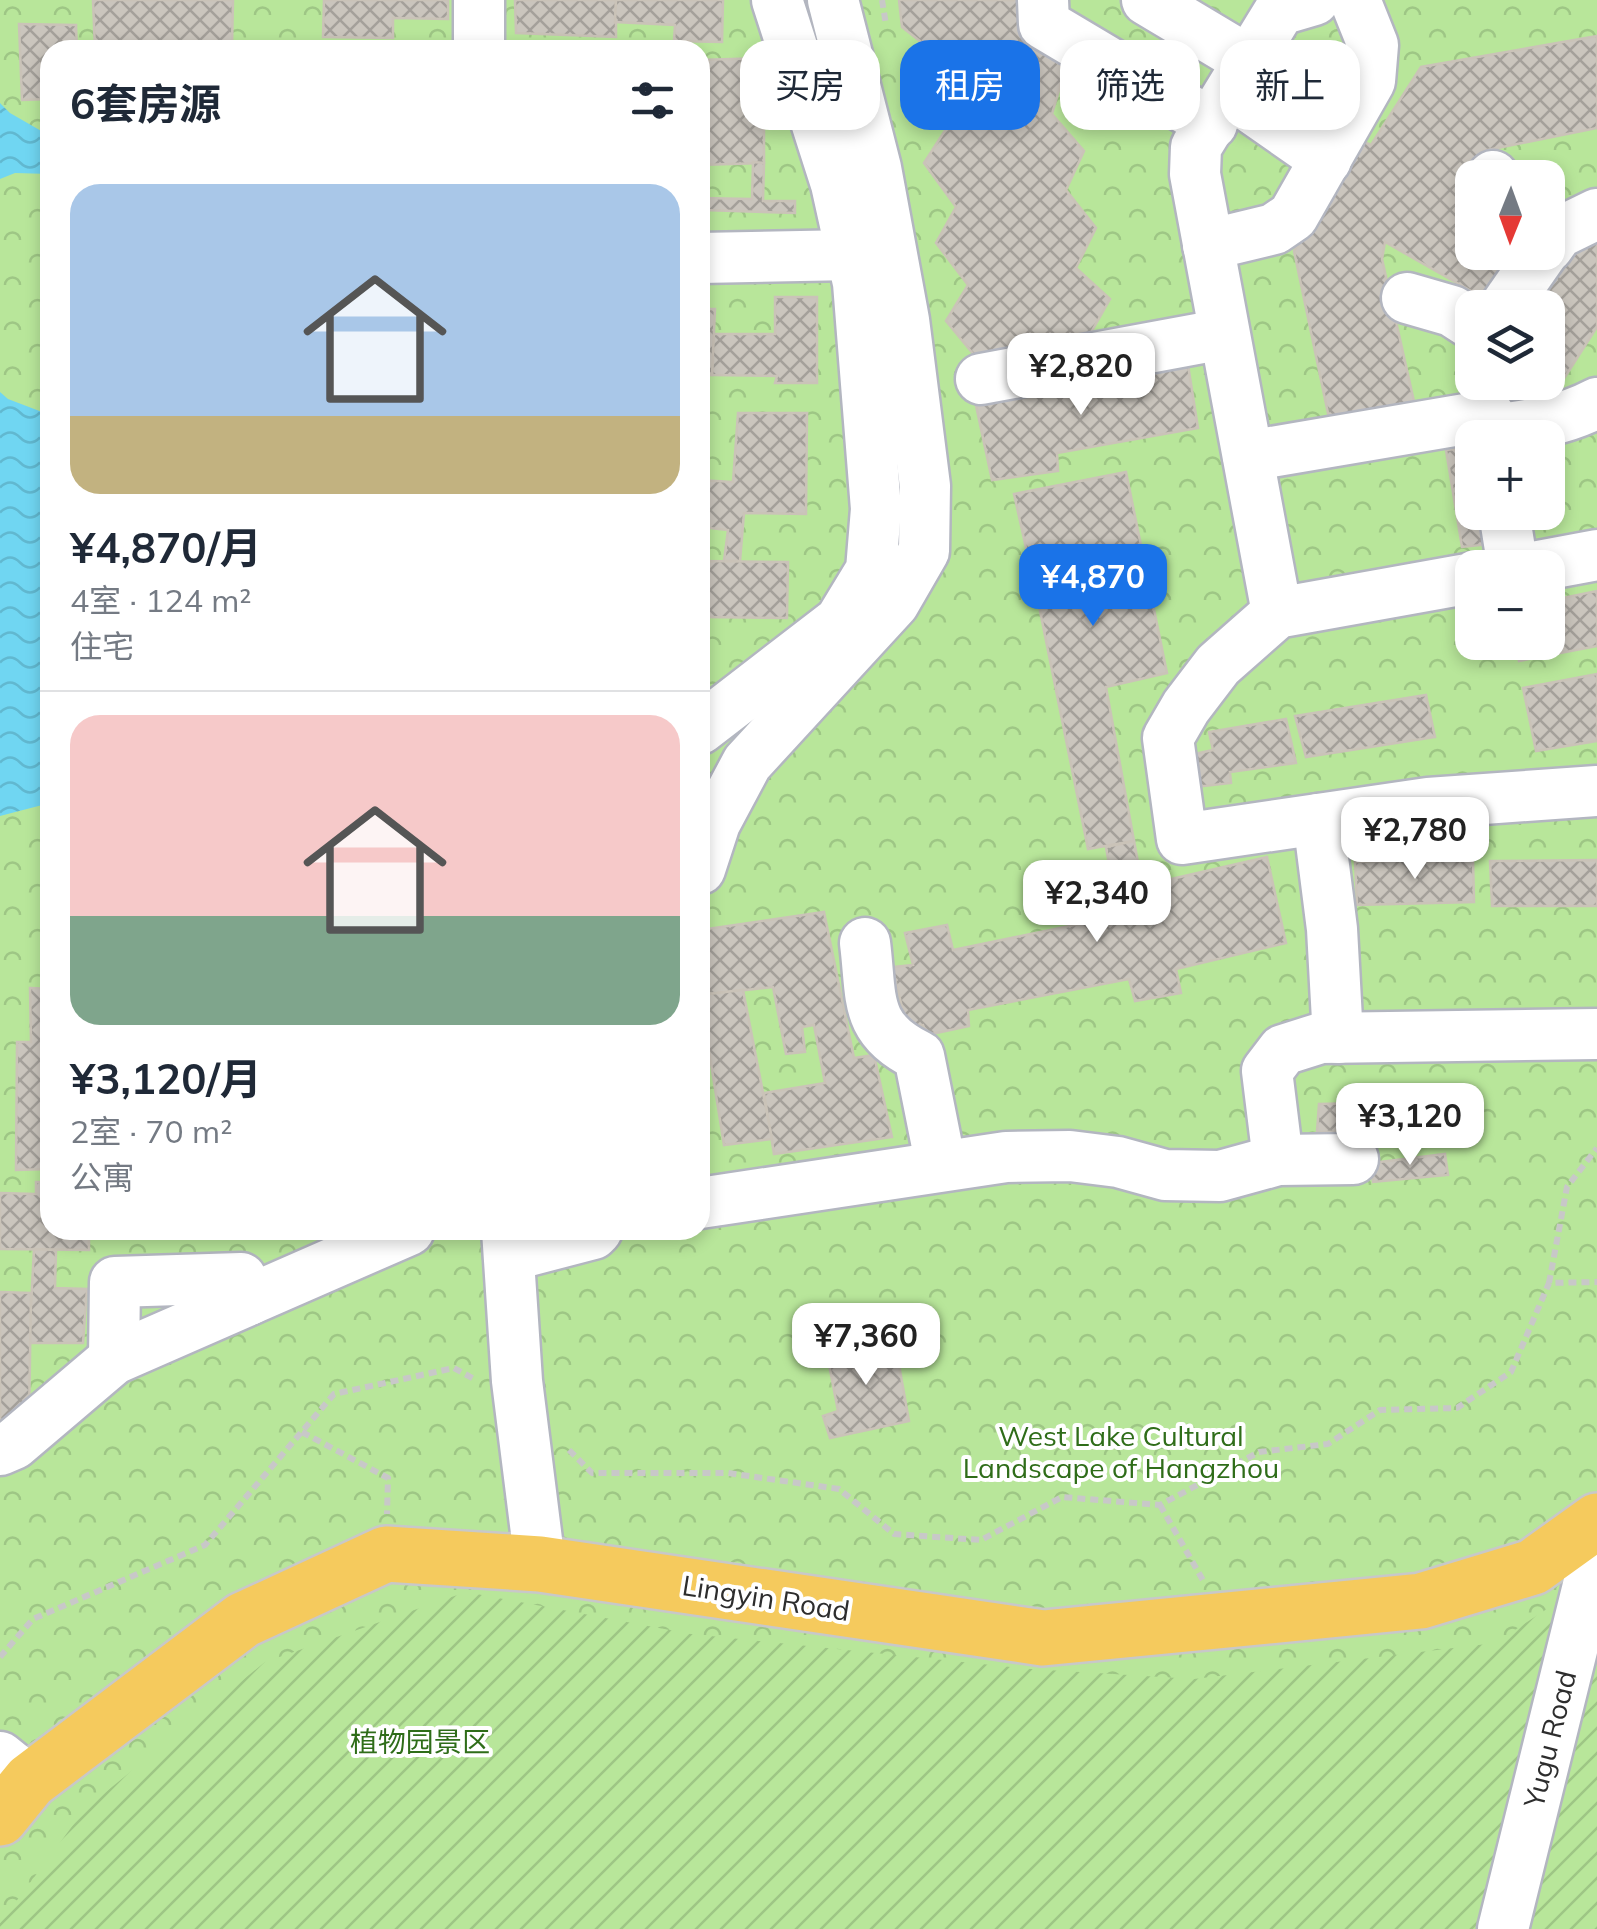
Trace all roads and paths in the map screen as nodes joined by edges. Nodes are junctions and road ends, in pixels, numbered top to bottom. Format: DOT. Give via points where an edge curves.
graph roads {
  1 [pos="480,0"];
  2 [pos="777,0"];
  3 [pos="833,0"];
  4 [pos="1043,0"];
  5 [pos="1147,0"];
  6 [pos="1314,0"];
  7 [pos="1355,0"];
  8 [pos="479,40"];
  9 [pos="1262,40"];
  10 [pos="1220,81"];
  11 [pos="1220,89"];
  12 [pos="1220,110"];
  13 [pos="1283,130"];
  14 [pos="1326,160"];
  15 [pos="1208,245"];
  16 [pos="852,254"];
  17 [pos="710,258"];
  18 [pos="1408,298"];
  19 [pos="1455,314"];
  20 [pos="1224,334"];
  21 [pos="981,379"];
  22 [pos="1597,402"];
  23 [pos="1489,416"];
  24 [pos="1248,456"];
  25 [pos="1597,555"];
  26 [pos="1565,561"];
  27 [pos="1455,581"];
  28 [pos="1277,613"];
  29 [pos="710,721"];
  30 [pos="1597,791"];
  31 [pos="1318,819"];
  32 [pos="710,838"];
  33 [pos="865,943"];
  34 [pos="1597,1034"];
  35 [pos="1338,1038"];
  36 [pos="1597,1148"];
  37 [pos="1353,1159"];
  38 [pos="1278,1160"];
  39 [pos="942,1166"];
  40 [pos="710,1201"];
  41 [pos="386,1240"];
  42 [pos="536,1240"];
  43 [pos="508,1243"];
  44 [pos="1597,1282"];
  45 [pos="1550,1284"];
  46 [pos="250,1300"];
  47 [pos="114,1359"];
  48 [pos="520,1405"];
  49 [pos="302,1432"];
  50 [pos="0,1450"];
  51 [pos="1160,1505"];
  52 [pos="1597,1521"];
  53 [pos="1597,1548"];
  54 [pos="386,1554"];
  55 [pos="540,1564"];
  56 [pos="1226,1620"];
  57 [pos="0,1657"];
  58 [pos="10,1785"];
  59 [pos="1503,1929"];
  1 -- 8 [label="street"];
  2 -- 16 [label="street"];
  3 -- 32 [label="street" via="876,168 904,320 925,486 924,551 894,604 748,763"];
  4 -- 11 [label="street" via="1044,24"];
  5 -- 10 [label="street"];
  6 -- 9 [label="street" via="1280,10"];
  7 -- 14 [label="street" via="1372,45 1370,81"];
  12 -- 15 [label="street" via="1196,148 1194,174"];
  13 -- 14 [label="street"];
  14 -- 15 [label="street" via="1293,216 1274,230"];
  15 -- 20 [label="street"];
  16 -- 17 [label="street"];
  16 -- 29 [label="street" via="876,509 871,570 840,621"];
  18 -- 19 [label="street"];
  20 -- 21 [label="street"];
  20 -- 24 [label="street"];
  22 -- 23 [label="street" via="1544,423"];
  23 -- 24 [label="street"];
  24 -- 28 [label="street"];
  25 -- 26 [label="street"];
  27 -- 28 [label="street"];
  28 -- 31 [label="street" via="1218,666 1168,738 1182,839"];
  30 -- 31 [label="street"];
  31 -- 35 [label="street"];
  33 -- 39 [label="street" via="876,1020 893,1043 919,1056"];
  34 -- 35 [label="street"];
  35 -- 38 [label="street" via="1283,1050 1267,1071"];
  36 -- 45 [label="path" via="1567,1187"];
  37 -- 38 [label="street"];
  38 -- 39 [label="street" via="1220,1176 1166,1175 1070,1156"];
  39 -- 40 [label="street"];
  41 -- 46 [label="street"];
  42 -- 43 [label="street"];
  43 -- 48 [label="street"];
  44 -- 45 [label="path"];
  45 -- 51 [label="path" via="1511,1372 1456,1408 1380,1410 1328,1444 1259,1452"];
  46 -- 47 [label="street"];
  46 -- 47 [label="street" via="241,1278 115,1282"];
  47 -- 50 [label="street"];
  48 -- 49 [label="path" via="454,1368 334,1394"];
  48 -- 51 [label="path" via="592,1473 728,1473 839,1488 894,1534 981,1540 1062,1497"];
  48 -- 55 [label="street"];
  49 -- 54 [label="path" via="388,1478"];
  49 -- 57 [label="path" via="205,1546 33,1619"];
  51 -- 56 [label="path"];
  52 -- 56 [label="main road, Lingyin Road" via="1533,1568 1421,1602"];
  53 -- 59 [label="street, Yugu Road"];
  54 -- 55 [label="main road, Lingyin Road"];
  54 -- 58 [label="main road, Lingyin Road" via="243,1620"];
  55 -- 56 [label="main road, Lingyin Road" via="1042,1638"];
}
